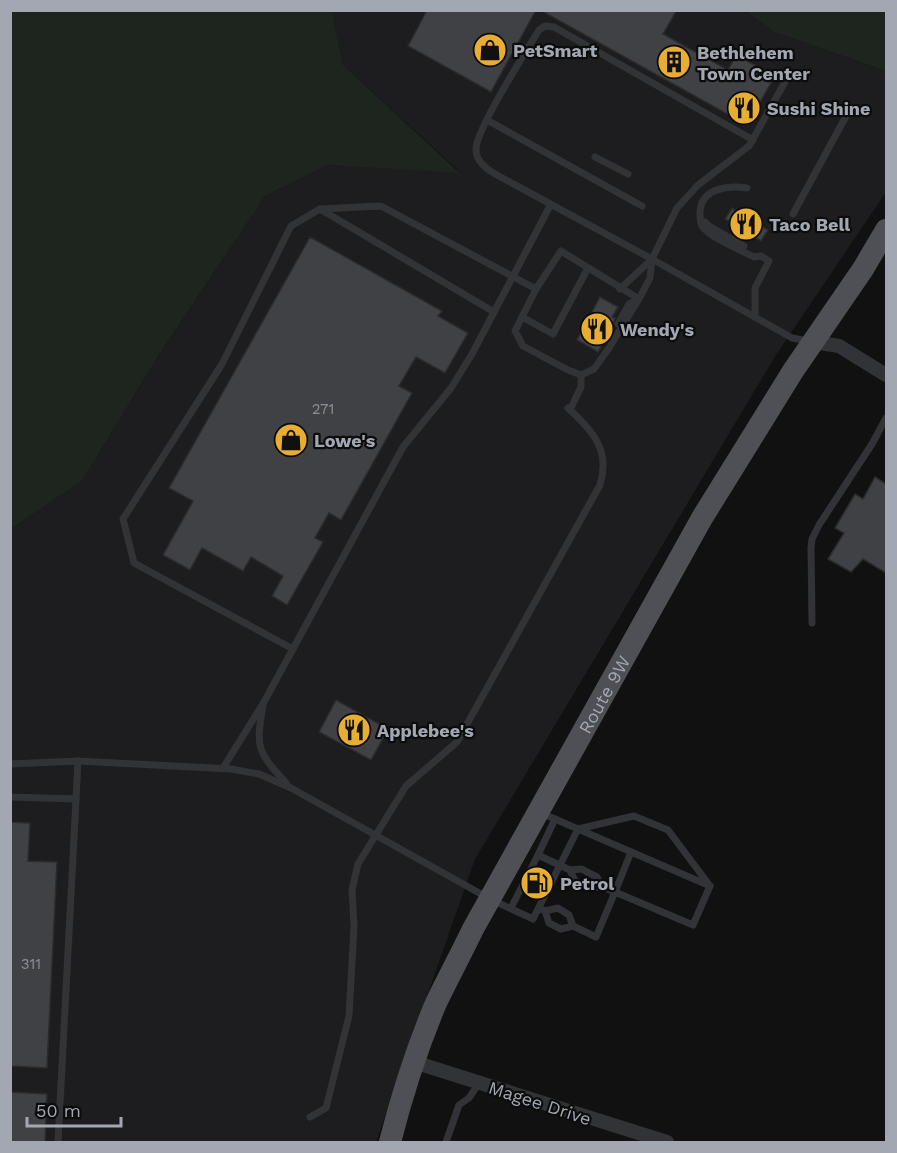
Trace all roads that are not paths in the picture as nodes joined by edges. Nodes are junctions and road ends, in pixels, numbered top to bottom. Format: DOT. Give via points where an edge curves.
graph roads {
  1 [pos="789,73"];
  2 [pos="851,107"];
  3 [pos="487,120"];
  4 [pos="753,140"];
  5 [pos="596,158"];
  6 [pos="628,174"];
  7 [pos="747,188"];
  8 [pos="551,204"];
  9 [pos="642,206"];
  10 [pos="320,209"];
  11 [pos="793,214"];
  12 [pos="886,230"];
  13 [pos="886,242"];
  14 [pos="652,259"];
  15 [pos="588,268"];
  16 [pos="864,269"];
  17 [pos="513,276"];
  18 [pos="536,289"];
  19 [pos="620,289"];
  20 [pos="639,299"];
  21 [pos="494,312"];
  22 [pos="522,317"];
  23 [pos="754,317"];
  24 [pos="814,342"];
  25 [pos="581,375"];
  26 [pos="886,375"];
  27 [pos="886,418"];
  28 [pos="812,623"];
  29 [pos="293,650"];
  30 [pos="264,702"];
  31 [pos="78,760"];
  32 [pos="10,764"];
  33 [pos="223,768"];
  34 [pos="291,788"];
  35 [pos="10,797"];
  36 [pos="76,799"];
  37 [pos="546,816"];
  38 [pos="578,829"];
  39 [pos="376,835"];
  40 [pos="632,852"];
  41 [pos="538,855"];
  42 [pos="560,865"];
  43 [pos="570,870"];
  44 [pos="602,886"];
  45 [pos="710,886"];
  46 [pos="615,892"];
  47 [pos="490,899"];
  48 [pos="511,908"];
  49 [pos="542,909"];
  50 [pos="573,926"];
  51 [pos="414,1062"];
  52 [pos="479,1083"];
  53 [pos="310,1117"];
  54 [pos="58,1143"];
  55 [pos="390,1143"];
  56 [pos="446,1143"];
  57 [pos="667,1143"];
  1 -- 4 [label="lane"];
  2 -- 11 [label="lane"];
  3 -- 4 [label="lane" via="539,30 550,26"];
  3 -- 8 [label="lane" via="476,150 483,166"];
  3 -- 9 [label="lane"];
  4 -- 14 [label="lane" via="682,200"];
  5 -- 6 [label="lane"];
  7 -- 23 [label="lane" via="710,198 703,215 709,226 769,261 755,288"];
  8 -- 14 [label="lane"];
  8 -- 17 [label="lane"];
  10 -- 17 [label="lane" via="381,206"];
  10 -- 21 [label="lane"];
  10 -- 29 [label="lane" via="291,226 222,364 123,519 134,563"];
  12 -- 16 [label="main road, Route 9W"];
  13 -- 16 [label="main road, Route 9W"];
  14 -- 19 [label="lane"];
  14 -- 20 [label="lane" via="650,278"];
  14 -- 23 [label="lane"];
  15 -- 18 [label="lane" via="561,251"];
  15 -- 19 [label="lane"];
  15 -- 22 [label="lane" via="553,333"];
  16 -- 24 [label="main road, Route 9W"];
  17 -- 18 [label="lane"];
  17 -- 21 [label="lane"];
  18 -- 22 [label="lane"];
  19 -- 20 [label="lane"];
  20 -- 25 [label="lane" via="594,369"];
  21 -- 29 [label="lane" via="451,388 403,447"];
  22 -- 25 [label="lane" via="515,331 523,346"];
  23 -- 24 [label="lane" via="792,338"];
  24 -- 26 [label="street" via="839,346"];
  24 -- 37 [label="main road, Route 9W" via="690,539"];
  25 -- 39 [label="lane" via="580,387 569,409 592,431 599,444 604,473 600,485 457,742 406,786"];
  27 -- 28 [label="lane" via="815,532 811,548"];
  29 -- 30 [label="lane"];
  30 -- 33 [label="lane"];
  30 -- 34 [label="lane" via="258,736 260,748"];
  31 -- 32 [label="lane"];
  31 -- 33 [label="lane"];
  31 -- 36 [label="lane"];
  33 -- 34 [label="lane" via="259,774"];
  34 -- 39 [label="lane"];
  35 -- 36 [label="lane"];
  36 -- 54 [label="lane"];
  37 -- 38 [label="lane"];
  37 -- 41 [label="lane"];
  37 -- 47 [label="main road, Route 9W"];
  38 -- 40 [label="lane"];
  38 -- 42 [label="lane"];
  38 -- 45 [label="lane" via="633,816 668,830"];
  39 -- 47 [label="lane"];
  39 -- 53 [label="lane" via="358,864 352,890 349,1016 326,1108"];
  40 -- 45 [label="lane"];
  40 -- 46 [label="lane"];
  41 -- 42 [label="lane"];
  41 -- 48 [label="lane"];
  42 -- 43 [label="lane"];
  42 -- 49 [label="lane"];
  43 -- 44 [label="lane" via="582,869 597,877"];
  43 -- 44 [label="lane" via="575,881 590,888"];
  44 -- 46 [label="lane"];
  45 -- 46 [label="lane" via="693,925"];
  46 -- 50 [label="lane" via="596,937"];
  47 -- 48 [label="lane"];
  47 -- 51 [label="main road, Route 9W" via="445,984"];
  48 -- 49 [label="lane" via="533,919"];
  49 -- 50 [label="lane" via="558,908 569,915"];
  49 -- 50 [label="lane" via="549,923 561,929"];
  51 -- 52 [label="street, Magee Drive"];
  51 -- 55 [label="main road, Route 9W"];
  52 -- 56 [label="lane" via="459,1105"];
  52 -- 57 [label="street, Magee Drive"];
}
